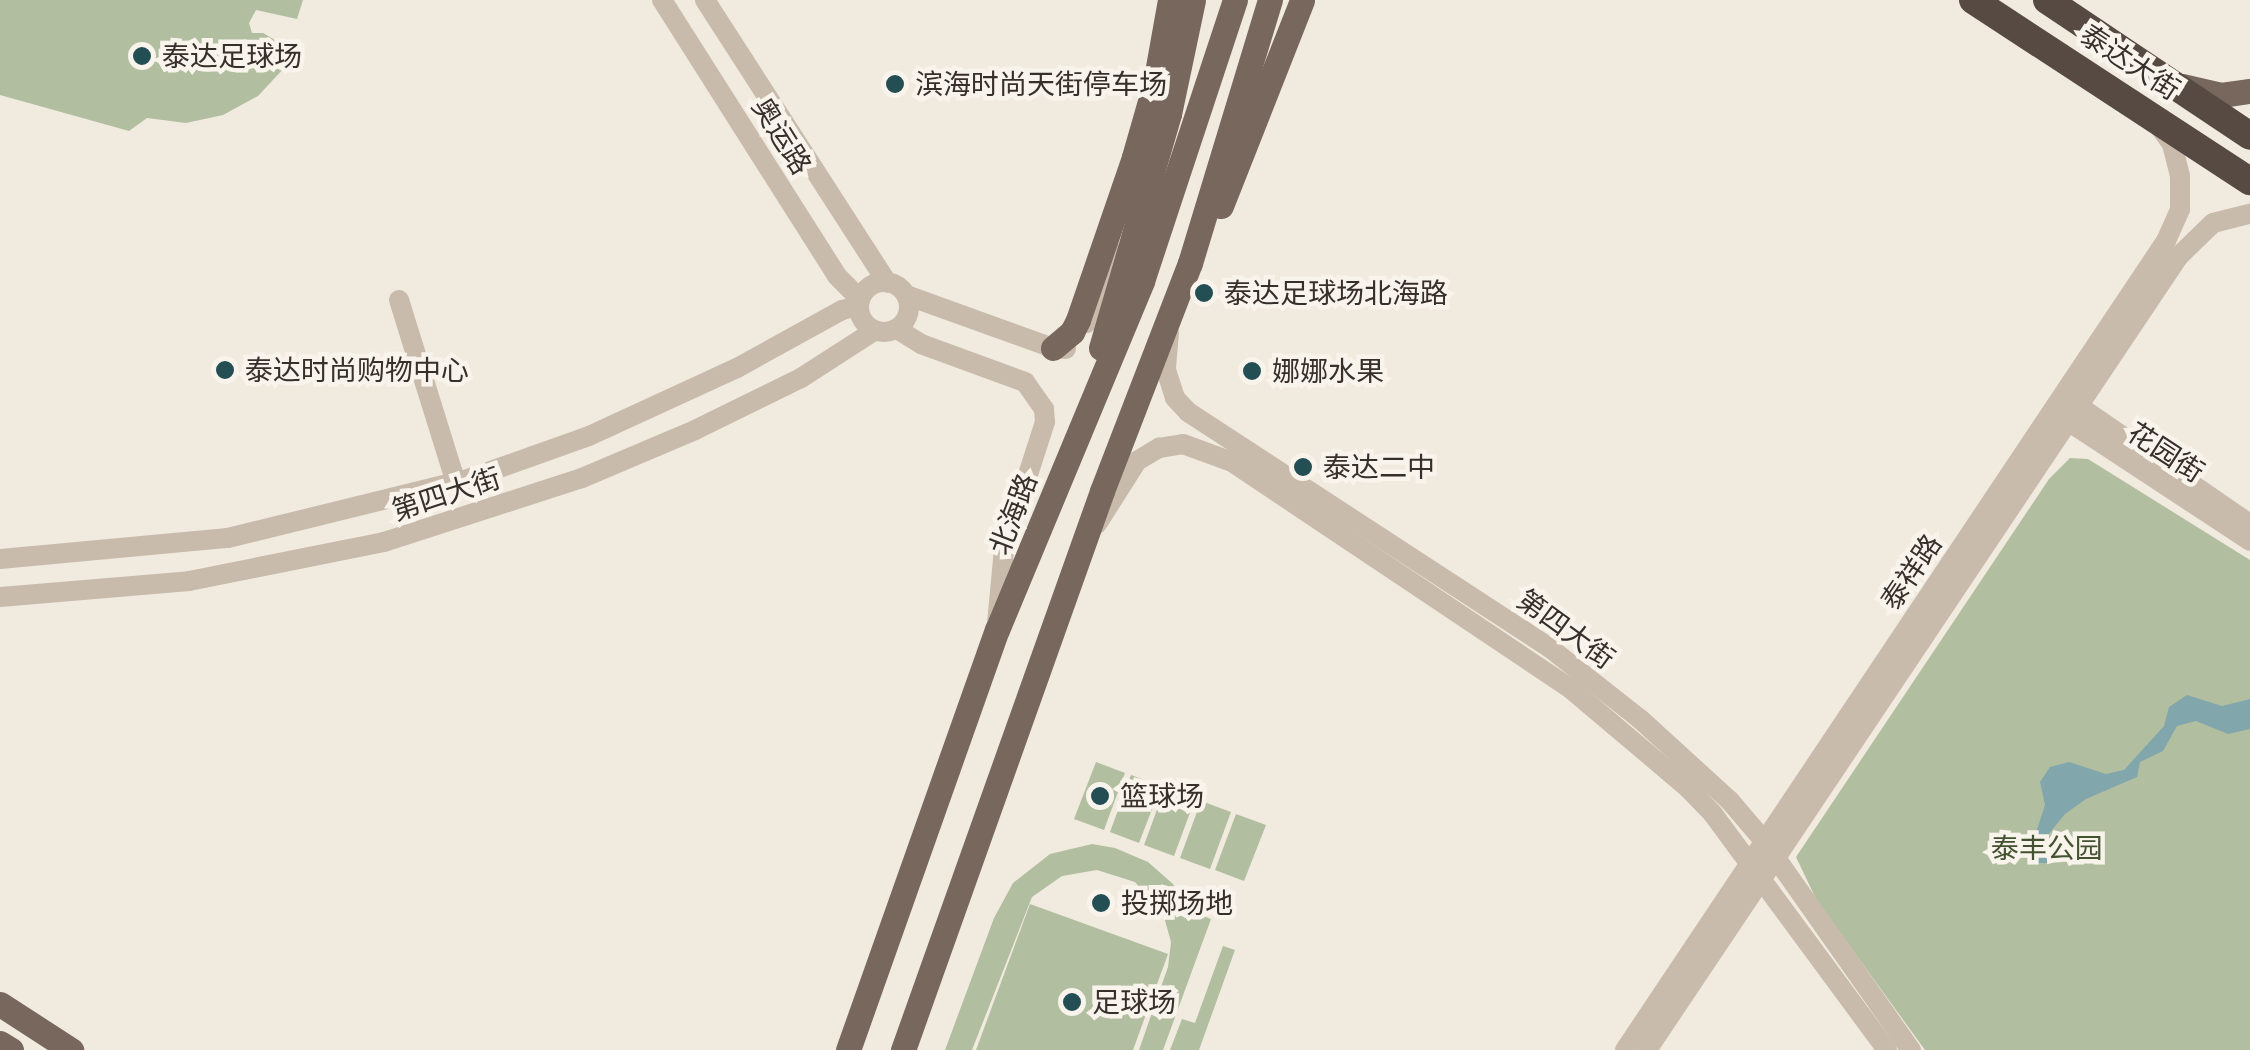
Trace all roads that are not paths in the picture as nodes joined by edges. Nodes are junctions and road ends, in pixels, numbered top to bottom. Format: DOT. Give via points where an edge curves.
graph roads {
  1 [pos="662,0"];
  2 [pos="705,0"];
  3 [pos="1170,0"];
  4 [pos="1194,0"];
  5 [pos="1235,0"];
  6 [pos="1270,0"];
  7 [pos="1302,0"];
  8 [pos="1973,0"];
  9 [pos="2046,0"];
  10 [pos="2070,0"];
  11 [pos="2104,38"];
  12 [pos="2171,83"];
  13 [pos="2250,91"];
  14 [pos="2149,113"];
  15 [pos="2250,136"];
  16 [pos="2250,182"];
  17 [pos="1139,212"];
  18 [pos="2250,214"];
  19 [pos="1190,263"];
  20 [pos="886,282"];
  21 [pos="906,295"];
  22 [pos="399,300"];
  23 [pos="859,302"];
  24 [pos="1172,309"];
  25 [pos="897,329"];
  26 [pos="874,331"];
  27 [pos="1052,348"];
  28 [pos="1088,403"];
  29 [pos="2065,408"];
  30 [pos="456,483"];
  31 [pos="426,491"];
  32 [pos="2250,524"];
  33 [pos="437,526"];
  34 [pos="2250,541"];
  35 [pos="183,544"];
  36 [pos="1084,546"];
  37 [pos="79,555"];
  38 [pos="0,559"];
  39 [pos="189,581"];
  40 [pos="82,592"];
  41 [pos="0,597"];
  42 [pos="996,630"];
  43 [pos="1770,850"];
  44 [pos="1756,872"];
  45 [pos="0,1004"];
  46 [pos="0,1043"];
  47 [pos="11,1050"];
  48 [pos="71,1050"];
  49 [pos="848,1050"];
  50 [pos="903,1050"];
  51 [pos="1625,1050"];
  52 [pos="1647,1050"];
  53 [pos="1887,1050"];
  54 [pos="1911,1050"];
  1 -- 23 [label="street, 奥运路"];
  2 -- 20 [label="street, 奥运路"];
  3 -- 27 [label="main road" via="1155,84 1121,194 1078,320"];
  4 -- 17 [label="main road"];
  5 -- 28 [label="main road, 北海路" via="1142,281"];
  6 -- 19 [label="main road"];
  7 -- 19 [label="main road" via="1222,206"];
  8 -- 14 [label="highway, 泰达大街"];
  9 -- 11 [label="highway, 泰达大街"];
  10 -- 11 [label="main road"];
  11 -- 12 [label="highway, 泰达大街"];
  12 -- 13 [label="main road" via="2206,94"];
  12 -- 15 [label="highway, 泰达大街"];
  14 -- 16 [label="highway, 泰达大街"];
  14 -- 29 [label="street, 泰祥路" via="2178,163 2175,225"];
  17 -- 27 [label="street" via="1080,336 1070,347"];
  17 -- 28 [label="main road"];
  18 -- 29 [label="street, 泰祥路" via="2213,224 2190,242"];
  19 -- 24 [label="main road"];
  20 -- 21 [label="street"];
  20 -- 23 [label="street, 第四大街" via="870,285"];
  21 -- 25 [label="street" via="907,318"];
  21 -- 27 [label="street"];
  22 -- 30 [label="street"];
  23 -- 26 [label="street" via="862,321"];
  23 -- 30 [label="street, 第四大街" via="589,436"];
  24 -- 36 [label="main road"];
  24 -- 43 [label="street, 第四大街" via="1166,370 1175,398 1188,412 1550,648 1640,719 1730,802"];
  25 -- 26 [label="street, 第四大街"];
  25 -- 42 [label="street" via="1025,382 1044,409 1004,549"];
  26 -- 33 [label="street, 第四大街" via="801,378 695,430 582,478"];
  28 -- 42 [label="main road, 北海路"];
  29 -- 32 [label="street, 花园街"];
  29 -- 34 [label="street, 花园街"];
  29 -- 43 [label="street, 泰祥路"];
  30 -- 31 [label="street, 第四大街"];
  31 -- 33 [label="street"];
  31 -- 35 [label="street, 第四大街" via="285,528"];
  33 -- 39 [label="street, 第四大街" via="342,553"];
  35 -- 37 [label="street, 第四大街"];
  35 -- 39 [label="street"];
  36 -- 44 [label="street" via="1146,454 1183,444 1232,462 1570,689 1688,788"];
  36 -- 50 [label="main road"];
  37 -- 38 [label="street, 第四大街"];
  37 -- 40 [label="street"];
  39 -- 40 [label="street, 第四大街"];
  40 -- 41 [label="street, 第四大街"];
  42 -- 49 [label="main road, 北海路"];
  43 -- 44 [label="street, 泰祥路"];
  43 -- 54 [label="street, 第四大街"];
  44 -- 51 [label="street, 泰祥路"];
  44 -- 52 [label="street, 泰祥路"];
  44 -- 53 [label="street"];
  45 -- 48 [label="main road"];
  46 -- 47 [label="main road"];
}
